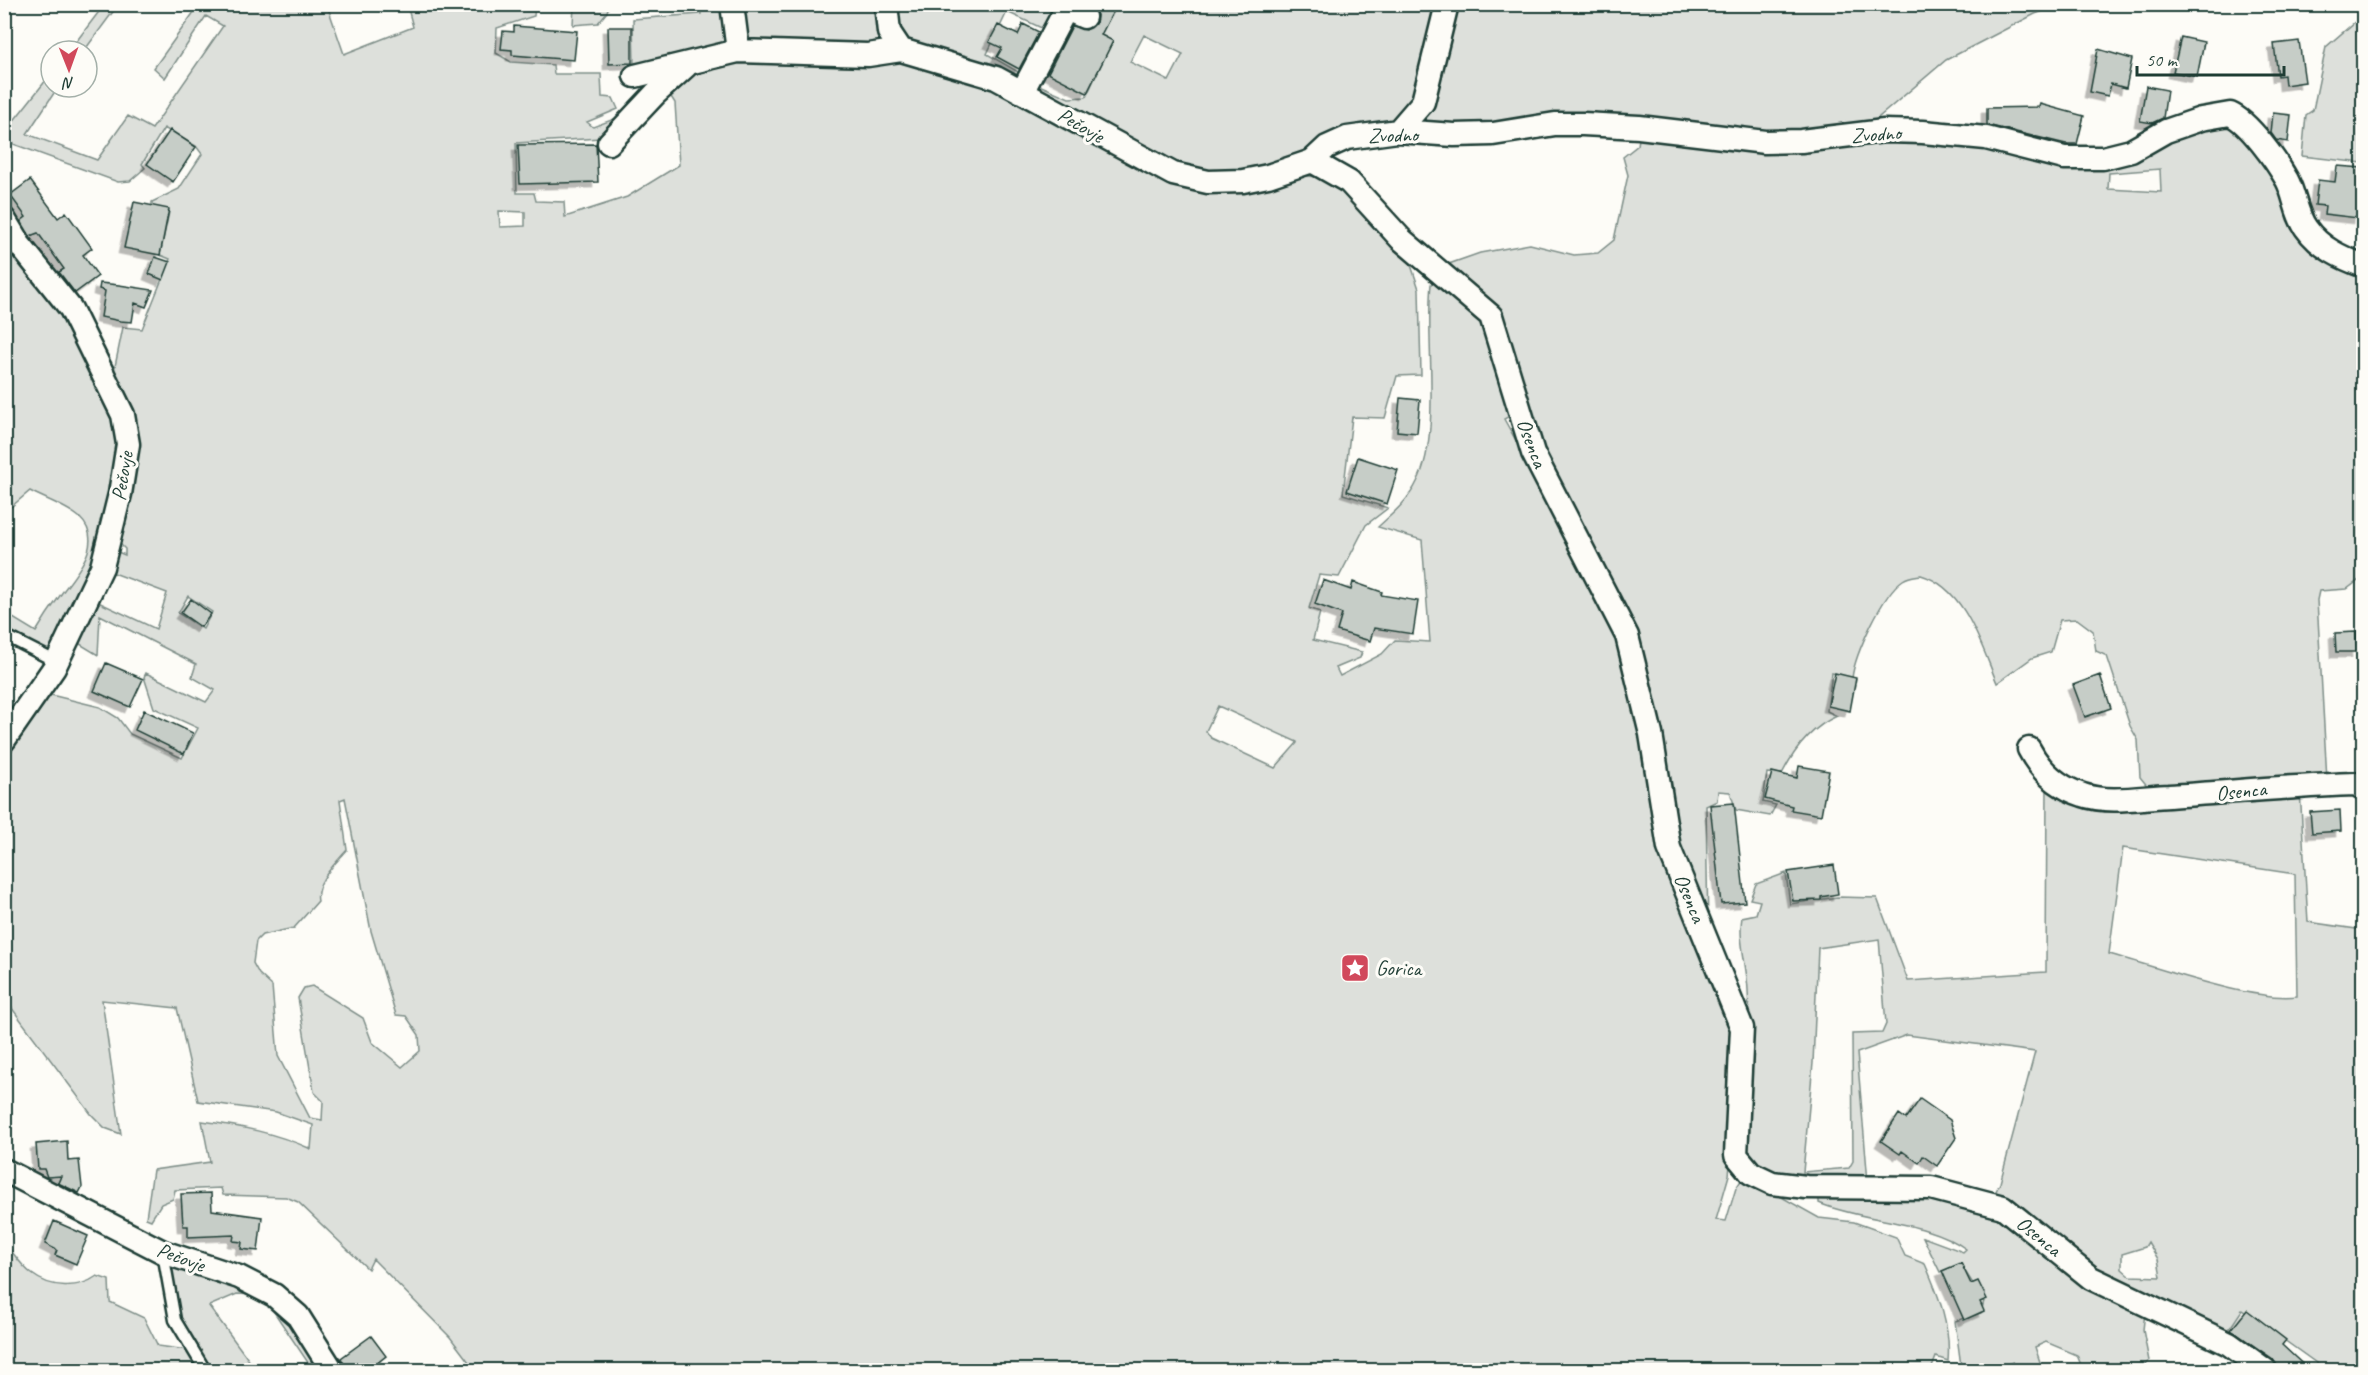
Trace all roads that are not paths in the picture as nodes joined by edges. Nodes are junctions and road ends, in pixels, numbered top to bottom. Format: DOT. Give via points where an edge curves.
graph roads {
  1 [pos="732,4"];
  2 [pos="886,4"];
  3 [pos="1447,4"];
  4 [pos="1083,17"];
  5 [pos="901,50"];
  6 [pos="738,51"];
  7 [pos="690,63"];
  8 [pos="635,76"];
  9 [pos="1022,92"];
  10 [pos="1398,131"];
  11 [pos="609,143"];
  12 [pos="1312,161"];
  13 [pos="4,219"];
  14 [pos="2364,266"];
  15 [pos="4,635"];
  16 [pos="57,662"];
  17 [pos="4,740"];
  18 [pos="2029,749"];
  19 [pos="2364,789"];
  20 [pos="4,1170"];
  21 [pos="163,1252"];
  22 [pos="205,1371"];
  23 [pos="332,1371"];
  24 [pos="2265,1371"];
  1 -- 6 [label="street"];
  2 -- 5 [label="street" via="889,32"];
  3 -- 10 [label="street" via="1423,102"];
  4 -- 9 [label="street" via="1066,9"];
  5 -- 6 [label="street" via="868,55"];
  5 -- 9 [label="street, Pečovje" via="996,78"];
  6 -- 7 [label="street"];
  7 -- 8 [label="street"];
  7 -- 11 [label="street"];
  9 -- 12 [label="street, Pečovje" via="1123,149 1181,176 1208,182 1243,182"];
  10 -- 12 [label="street, Zvodno" via="1347,138 1327,147"];
  10 -- 14 [label="street, Zvodno" via="1493,134 1555,124 1583,124 1765,142 1884,131 1923,132 1986,138 2064,158 2103,158 2131,151 2166,131 2230,114 2247,125 2287,181 2304,227 2342,258"];
  12 -- 24 [label="street, Osenca" via="1349,182 1401,240 1491,316 1533,453 1627,636 1651,734 1669,848 1742,1028 1736,1155 1751,1173 1772,1183 1931,1188 2003,1207 2091,1278 2229,1344"];
  13 -- 16 [label="street, Pečovje" via="71,309 123,415 128,444 102,567"];
  15 -- 16 [label="lane"];
  16 -- 17 [label="street, Pečovje"];
  18 -- 19 [label="street, Osenca" via="2037,765 2060,785 2085,796 2123,799 2215,795 2355,784"];
  20 -- 21 [label="street, Pečovje"];
  21 -- 22 [label="lane" via="175,1320"];
  21 -- 23 [label="street, Pečovje" via="239,1277 274,1295 298,1316"];
}
